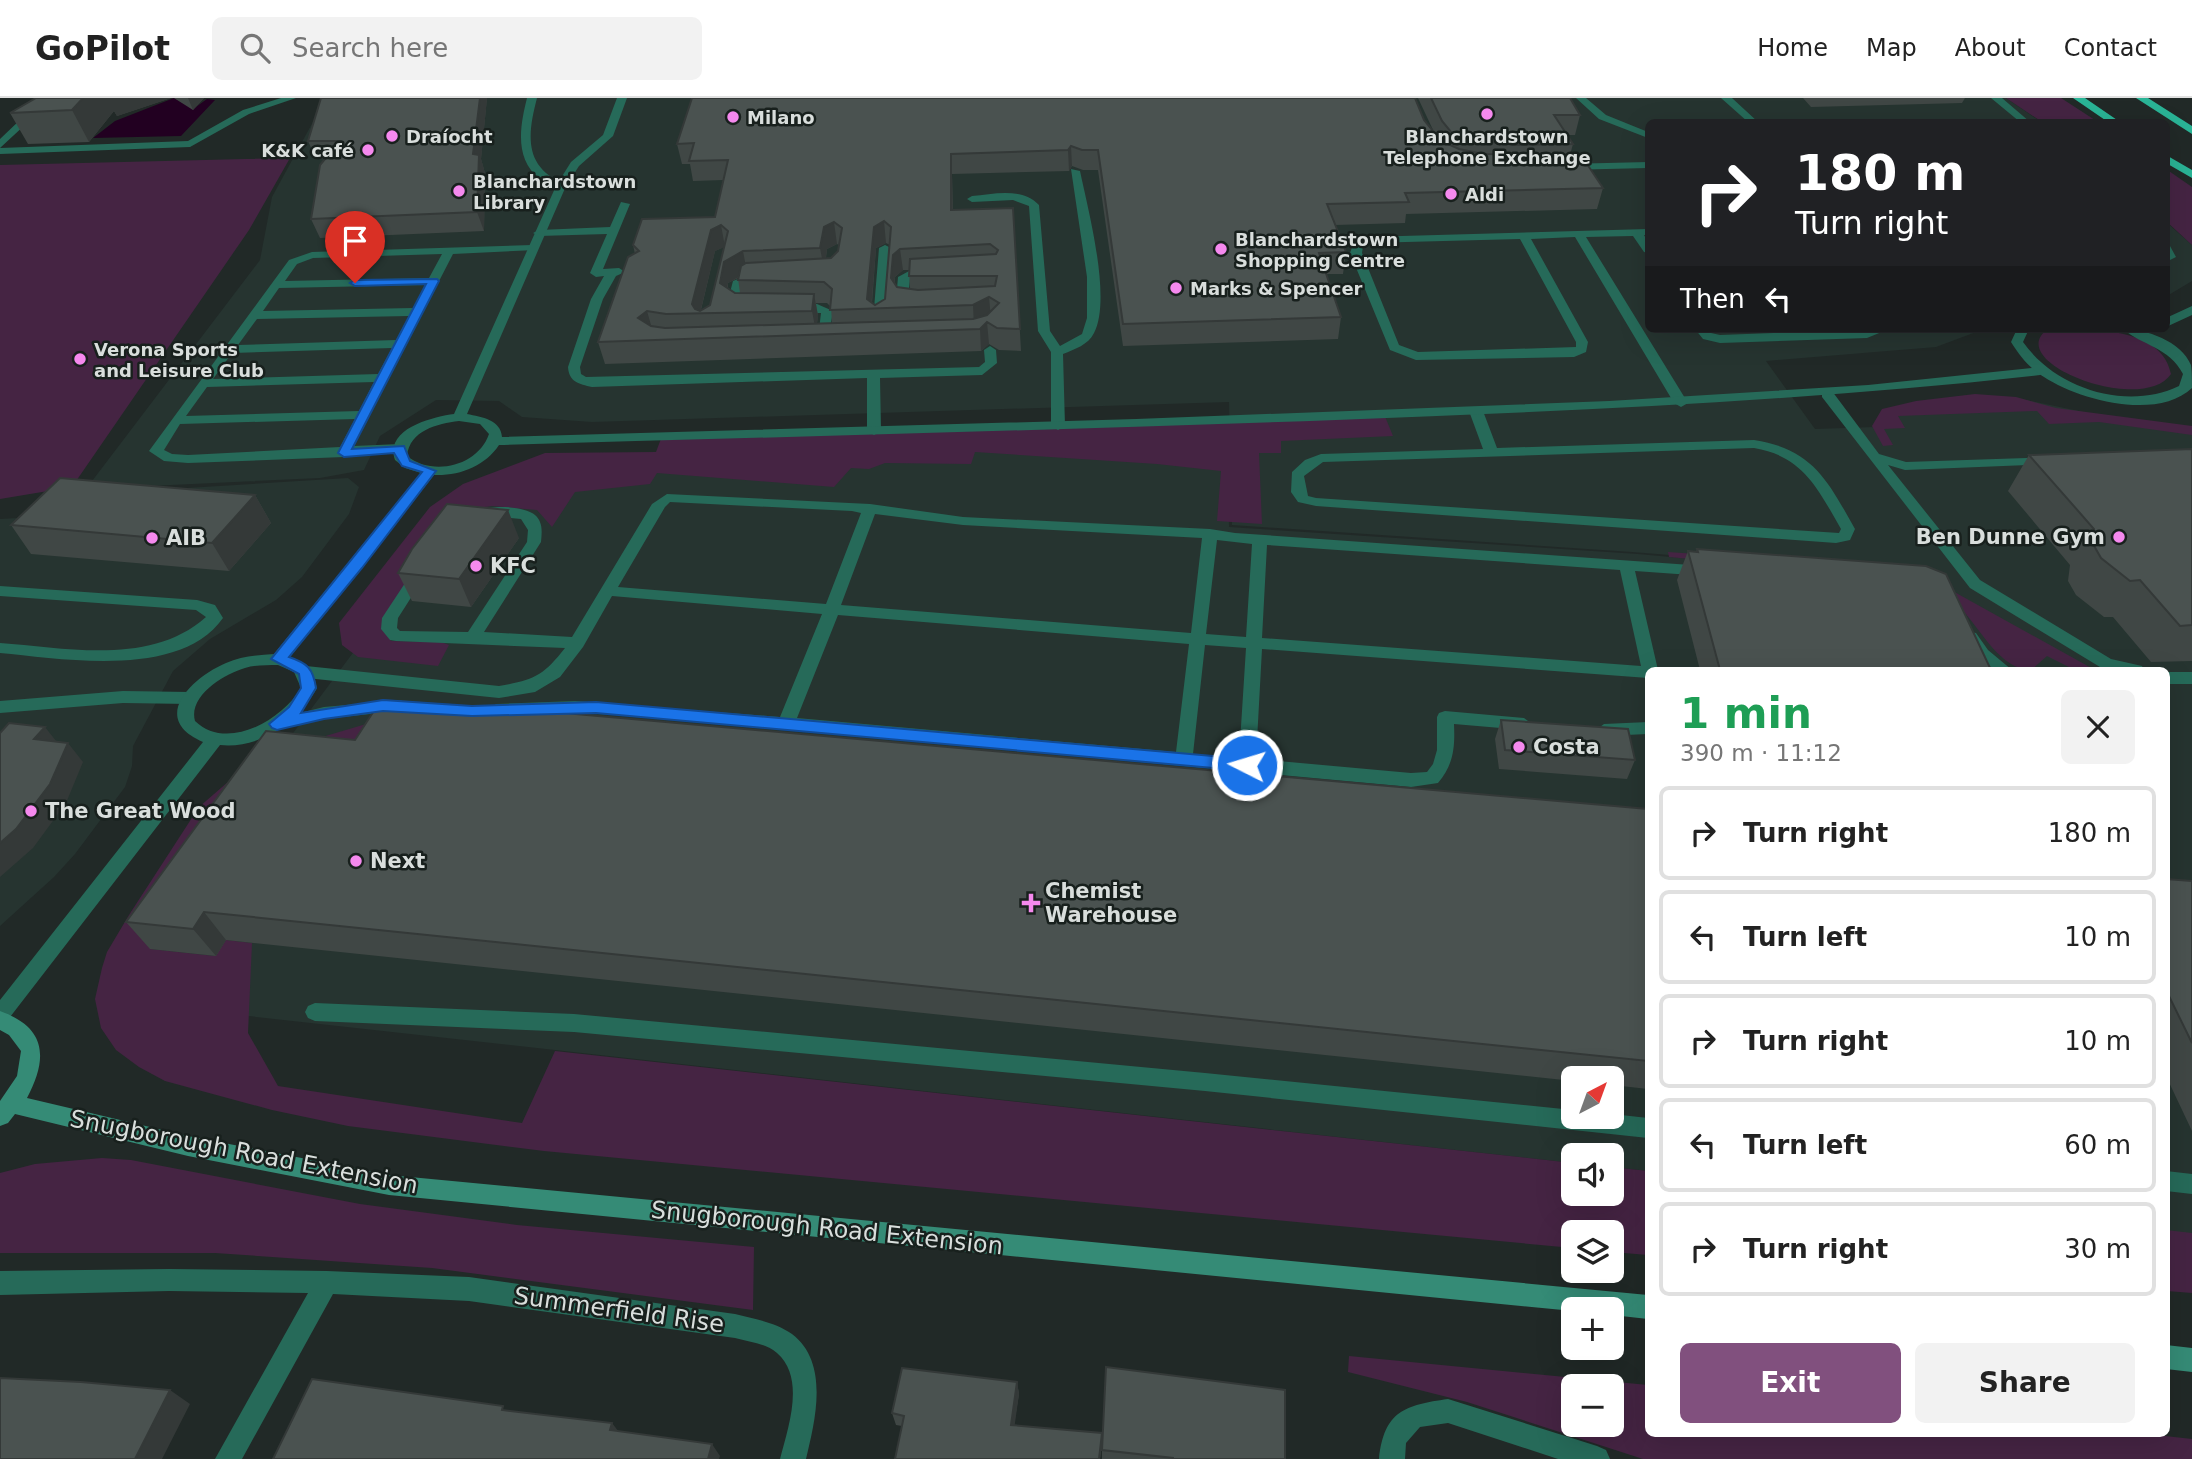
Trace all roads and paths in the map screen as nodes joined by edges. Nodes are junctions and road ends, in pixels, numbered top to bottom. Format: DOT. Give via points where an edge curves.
graph roads {
  1 [pos="49,98"];
  2 [pos="291,98"];
  3 [pos="532,98"];
  4 [pos="622,98"];
  5 [pos="1581,98"];
  6 [pos="1726,98"];
  7 [pos="1996,98"];
  8 [pos="2078,98"];
  9 [pos="2141,98"];
  10 [pos="2152,98"];
  11 [pos="1750,119"];
  12 [pos="2021,119"];
  13 [pos="2110,119"];
  14 [pos="2192,124"];
  15 [pos="2192,131"];
  16 [pos="1645,134"];
  17 [pos="0,145"];
  18 [pos="0,150"];
  19 [pos="2170,161"];
  20 [pos="1645,165"];
  21 [pos="1547,168"];
  22 [pos="1075,171"];
  23 [pos="2192,175"];
  24 [pos="561,186"];
  25 [pos="972,199"];
  26 [pos="625,204"];
  27 [pos="612,230"];
  28 [pos="1642,232"];
  29 [pos="539,233"];
  30 [pos="1578,233"];
  31 [pos="1523,235"];
  32 [pos="532,248"];
  33 [pos="886,248"];
  34 [pos="449,251"];
  35 [pos="636,272"];
  36 [pos="612,273"];
  37 [pos="951,273"];
  38 [pos="776,278"];
  39 [pos="434,281"];
  40 [pos="277,285"];
  41 [pos="920,305"];
  42 [pos="778,309"];
  43 [pos="752,310"];
  44 [pos="2192,310"];
  45 [pos="417,312"];
  46 [pos="255,315"];
  47 [pos="879,321"];
  48 [pos="2170,321"];
  49 [pos="1704,333"];
  50 [pos="1870,333"];
  51 [pos="2021,333"];
  52 [pos="2150,333"];
  53 [pos="810,339"];
  54 [pos="400,344"];
  55 [pos="229,349"];
  56 [pos="990,350"];
  57 [pos="1057,352"];
  58 [pos="2040,371"];
  59 [pos="873,374"];
  60 [pos="383,378"];
  61 [pos="203,383"];
  62 [pos="1827,394"];
  63 [pos="2177,394"];
  64 [pos="2192,399"];
  65 [pos="1681,402"];
  66 [pos="1476,411"];
  67 [pos="363,415"];
  68 [pos="459,417"];
  69 [pos="176,420"];
  70 [pos="1058,426"];
  71 [pos="874,431"];
  72 [pos="496,441"];
  73 [pos="400,448"];
  74 [pos="344,453"];
  75 [pos="1492,453"];
  76 [pos="1876,457"];
  77 [pos="2061,460"];
  78 [pos="430,471"];
  79 [pos="870,508"];
  80 [pos="476,513"];
  81 [pos="1210,534"];
  82 [pos="1260,540"];
  83 [pos="430,558"];
  84 [pos="1626,564"];
  85 [pos="1721,572"];
  86 [pos="0,590"];
  87 [pos="607,591"];
  88 [pos="831,610"];
  89 [pos="1962,624"];
  90 [pos="474,637"];
  91 [pos="1197,639"];
  92 [pos="577,643"];
  93 [pos="1254,643"];
  94 [pos="0,648"];
  95 [pos="279,659"];
  96 [pos="1648,667"];
  97 [pos="2000,667"];
  98 [pos="2123,667"];
  99 [pos="1645,671"];
  100 [pos="306,672"];
  101 [pos="2170,678"];
  102 [pos="2192,678"];
  103 [pos="190,698"];
  104 [pos="0,707"];
  105 [pos="421,707"];
  106 [pos="484,710"];
  107 [pos="786,723"];
  108 [pos="277,724"];
  109 [pos="1539,725"];
  110 [pos="1592,729"];
  111 [pos="1645,729"];
  112 [pos="215,738"];
  113 [pos="1184,760"];
  114 [pos="1247,765"];
  115 [pos="315,1012"];
  116 [pos="0,1017"];
  117 [pos="6,1110"];
  118 [pos="1645,1128"];
  119 [pos="2170,1181"];
  120 [pos="2192,1184"];
  121 [pos="327,1282"];
  122 [pos="0,1283"];
  123 [pos="1645,1307"];
  124 [pos="2170,1357"];
  125 [pos="2192,1360"];
  126 [pos="228,1459"];
  127 [pos="793,1459"];
  128 [pos="1392,1459"];
  129 [pos="1597,1459"];
  1 -- 17 [label="street"];
  2 -- 18 [label="street" via="246,112 190,144"];
  3 -- 24 [label="street" via="525,146 539,174"];
  4 -- 24 [label="street" via="608,136 575,164"];
  5 -- 16 [label="street" via="1591,110"];
  6 -- 11 [label="street"];
  7 -- 12 [label="street"];
  8 -- 13 [label="highway"];
  9 -- 15 [label="highway"];
  10 -- 14 [label="highway"];
  19 -- 23 [label="highway"];
  20 -- 21 [label="street"];
  22 -- 57 [label="street" via="1094,290 1090,330 1083,340"];
  24 -- 29 [label="street"];
  25 -- 57 [label="street" via="1024,198 1034,205 1044,331"];
  26 -- 27 [label="street"];
  27 -- 29 [label="street"];
  27 -- 36 [label="street" via="596,273"];
  28 -- 30 [label="street"];
  29 -- 32 [label="street"];
  30 -- 31 [label="street"];
  30 -- 65 [label="street"];
  31 -- 31 [label="street" via="1581,349 1574,353 1416,356 1394,347 1356,253 1358,244 1378,239"];
  32 -- 34 [label="street"];
  32 -- 68 [label="street"];
  33 -- 47 [label="street"];
  34 -- 39 [label="street"];
  34 -- 40 [label="street" via="305,257 293,262"];
  35 -- 36 [label="street"];
  36 -- 59 [label="street" via="597,299 574,368 581,380"];
  37 -- 41 [label="street" via="904,277 904,303"];
  38 -- 43 [label="street" via="737,284 733,304"];
  39 -- 40 [label="street"];
  39 -- 45 [label="street"];
  40 -- 46 [label="street"];
  42 -- 53 [label="street" via="827,311 831,338"];
  44 -- 48 [label="street"];
  45 -- 46 [label="street"];
  45 -- 54 [label="street"];
  46 -- 55 [label="street"];
  49 -- 50 [label="street" via="1720,339"];
  51 -- 58 [label="street" via="2017,342"];
  52 -- 63 [label="street" via="2186,366 2189,382"];
  54 -- 55 [label="street"];
  54 -- 60 [label="street"];
  55 -- 61 [label="street"];
  56 -- 59 [label="street" via="991,363 982,370"];
  57 -- 70 [label="street"];
  58 -- 62 [label="street"];
  58 -- 63 [label="street" via="2070,386 2123,399"];
  59 -- 71 [label="street"];
  60 -- 61 [label="street"];
  60 -- 67 [label="street"];
  61 -- 69 [label="street"];
  62 -- 65 [label="street"];
  62 -- 76 [label="street"];
  63 -- 64 [label="street"];
  65 -- 66 [label="street"];
  66 -- 70 [label="street"];
  66 -- 75 [label="street"];
  67 -- 69 [label="street"];
  67 -- 74 [label="street"];
  68 -- 72 [label="street" via="492,426"];
  68 -- 73 [label="street" via="414,431"];
  69 -- 74 [label="street" via="156,451 169,458"];
  70 -- 71 [label="street"];
  71 -- 72 [label="street"];
  72 -- 78 [label="street" via="472,462"];
  73 -- 74 [label="street"];
  73 -- 78 [label="street" via="406,464"];
  75 -- 75 [label="street" via="1773,445 1799,457 1848,529 1845,537 1822,538 1315,502 1298,492 1301,469 1321,458"];
  76 -- 77 [label="street" via="1905,466"];
  76 -- 98 [label="street" via="1975,584 2106,663"];
  78 -- 95 [label="street"];
  79 -- 81 [label="street" via="963,521"];
  79 -- 87 [label="street" via="667,498"];
  79 -- 88 [label="street"];
  80 -- 90 [label="street" via="524,514 535,530 534,542"];
  81 -- 82 [label="street"];
  81 -- 91 [label="street"];
  82 -- 84 [label="street"];
  82 -- 93 [label="street"];
  83 -- 90 [label="street" via="398,603 388,629 396,636"];
  84 -- 85 [label="street"];
  84 -- 96 [label="street"];
  86 -- 94 [label="street" via="197,605 209,609 215,618 194,636 133,656"];
  87 -- 88 [label="street"];
  87 -- 92 [label="street"];
  88 -- 91 [label="street"];
  88 -- 107 [label="street"];
  89 -- 97 [label="street" via="1982,654"];
  90 -- 92 [label="street"];
  91 -- 93 [label="street"];
  91 -- 113 [label="street"];
  92 -- 100 [label="street" via="546,681 499,692"];
  93 -- 99 [label="street"];
  93 -- 114 [label="street"];
  95 -- 100 [label="street"];
  95 -- 103 [label="street" via="233,666 209,679"];
  100 -- 108 [label="street" via="309,688 305,698"];
  101 -- 102 [label="street"];
  103 -- 104 [label="street" via="123,697"];
  103 -- 112 [label="street" via="185,711 188,724 196,733"];
  105 -- 108 [label="street" via="357,709"];
  106 -- 107 [label="street" via="596,707"];
  107 -- 113 [label="street"];
  108 -- 112 [label="street" via="238,738"];
  109 -- 114 [label="street" via="1445,717 1447,752 1443,767 1432,778"];
  110 -- 111 [label="street"];
  112 -- 116 [label="street"];
  113 -- 114 [label="street"];
  115 -- 118 [label="street" via="574,1023"];
  116 -- 117 [label="main road" via="29,1039 32,1058 27,1080"];
  117 -- 123 [label="main road, Snugborough Road Extension" via="389,1185"];
  119 -- 120 [label="street"];
  121 -- 122 [label="street, Summerfield Rise"];
  121 -- 126 [label="street"];
  121 -- 127 [label="street, Summerfield Rise" via="492,1292 770,1335 789,1349 804,1373 805,1408"];
  124 -- 125 [label="main road"];
  128 -- 129 [label="street" via="1394,1438 1414,1416 1448,1411"];
}
